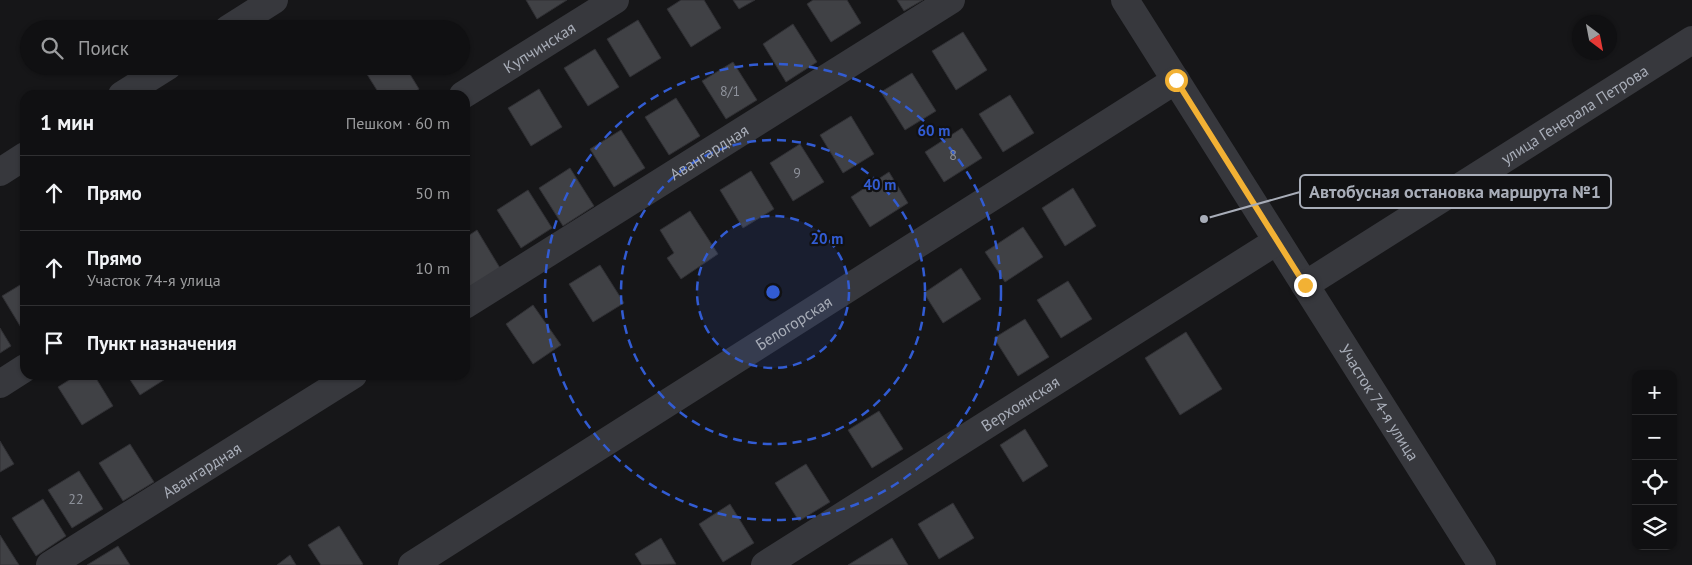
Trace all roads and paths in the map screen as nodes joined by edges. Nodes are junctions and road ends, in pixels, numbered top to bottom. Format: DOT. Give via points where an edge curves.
graph roads {
  1 [pos="274,0"];
  2 [pos="615,0"];
  3 [pos="951,0"];
  4 [pos="1125,0"];
  5 [pos="242,20"];
  6 [pos="1692,40"];
  7 [pos="154,75"];
  8 [pos="1176,80"];
  9 [pos="130,90"];
  10 [pos="470,91"];
  11 [pos="20,159"];
  12 [pos="0,172"];
  13 [pos="1277,241"];
  14 [pos="1305,285"];
  15 [pos="470,302"];
  16 [pos="20,371"];
  17 [pos="345,380"];
  18 [pos="0,384"];
  19 [pos="50,565"];
  20 [pos="412,565"];
  21 [pos="765,565"];
  22 [pos="1482,565"];
  1 -- 5 [label="street"];
  2 -- 10 [label="street, Купчинская"];
  3 -- 15 [label="street, Авангардная"];
  4 -- 8 [label="street, Участок 74-я улица"];
  6 -- 14 [label="street, улица Генерала Петрова"];
  7 -- 9 [label="street"];
  8 -- 13 [label="street, Участок 74-я улица"];
  8 -- 20 [label="street, Белогорская"];
  11 -- 12 [label="street"];
  13 -- 14 [label="street, Участок 74-я улица"];
  13 -- 21 [label="street, Верхоянская"];
  14 -- 22 [label="street, Участок 74-я улица"];
  16 -- 18 [label="street"];
  17 -- 19 [label="street, Авангардная"];
}
